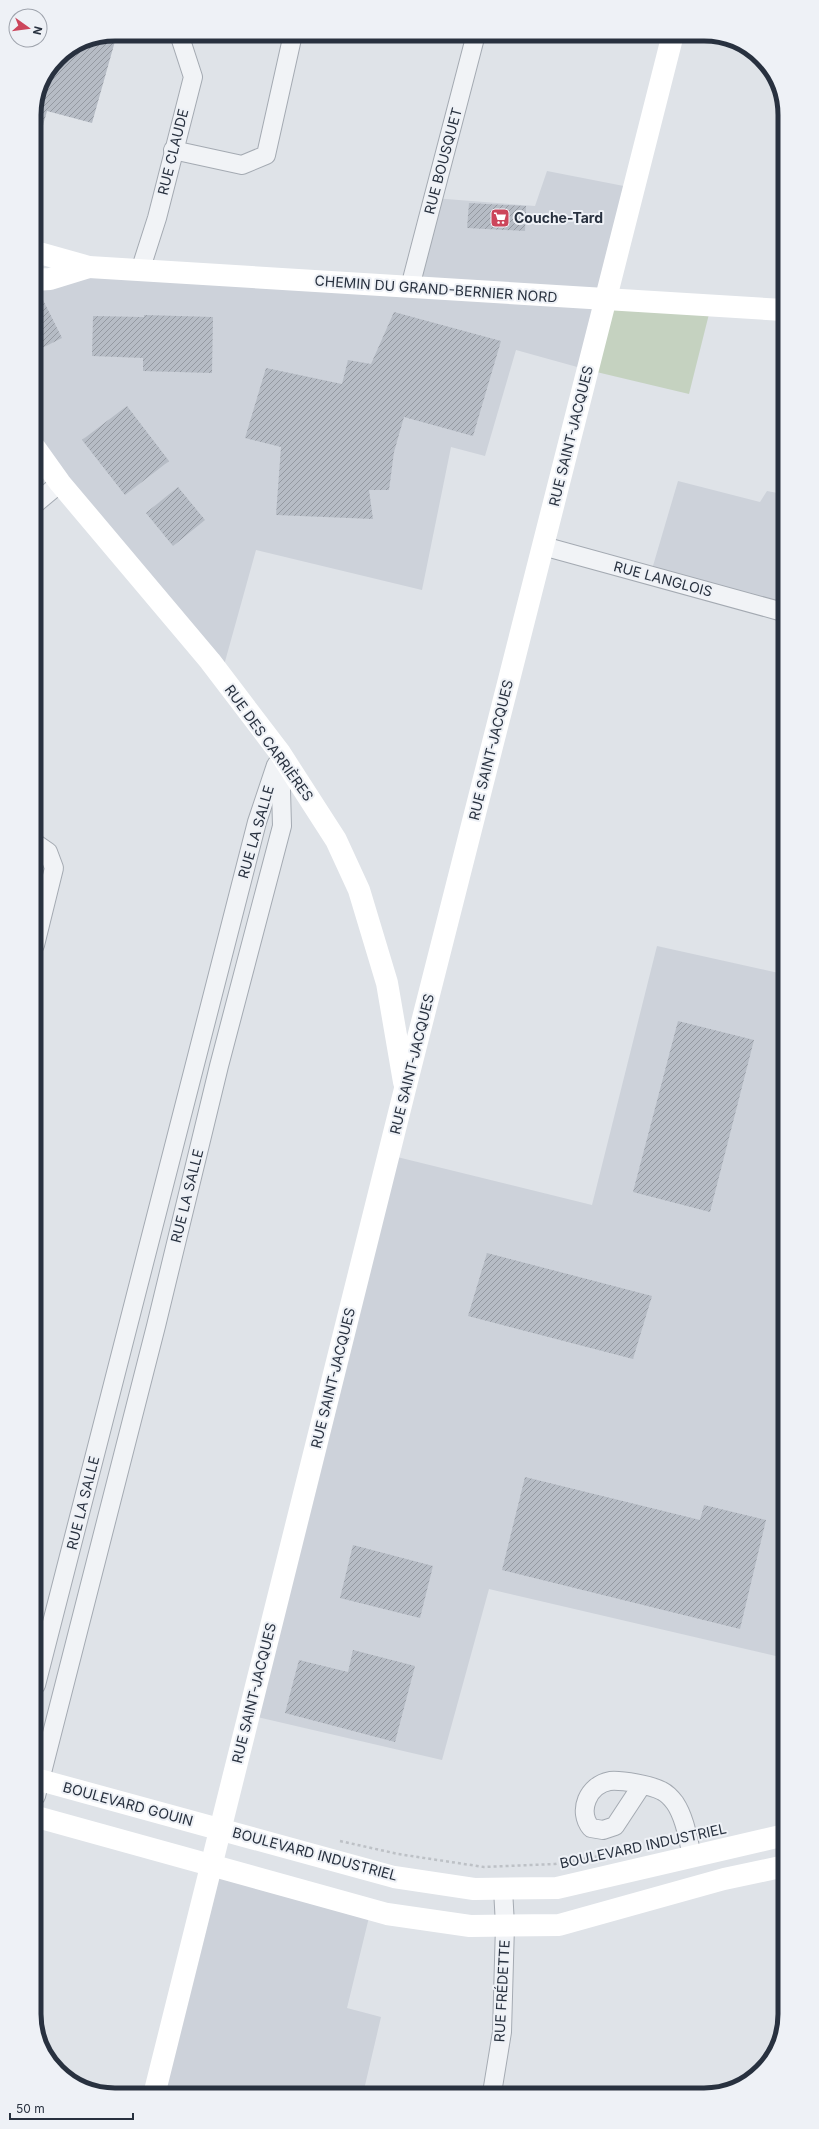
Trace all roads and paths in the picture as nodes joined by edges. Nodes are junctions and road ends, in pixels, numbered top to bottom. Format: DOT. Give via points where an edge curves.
graph roads {
  1 [pos="181,41"];
  2 [pos="292,41"];
  3 [pos="474,41"];
  4 [pos="671,41"];
  5 [pos="173,150"];
  6 [pos="41,254"];
  7 [pos="89,267"];
  8 [pos="140,270"];
  9 [pos="41,280"];
  10 [pos="410,287"];
  11 [pos="605,300"];
  12 [pos="778,310"];
  13 [pos="41,456"];
  14 [pos="60,483"];
  15 [pos="41,499"];
  16 [pos="543,546"];
  17 [pos="778,611"];
  18 [pos="280,753"];
  19 [pos="41,847"];
  20 [pos="41,921"];
  21 [pos="198,1060"];
  22 [pos="219,1066"];
  23 [pos="405,1089"];
  24 [pos="130,1319"];
  25 [pos="156,1326"];
  26 [pos="66,1571"];
  27 [pos="92,1578"];
  28 [pos="41,1666"];
  29 [pos="41,1774"];
  30 [pos="642,1785"];
  31 [pos="41,1786"];
  32 [pos="41,1818"];
  33 [pos="220,1828"];
  34 [pos="778,1837"];
  35 [pos="338,1840"];
  36 [pos="622,1852"];
  37 [pos="692,1856"];
  38 [pos="211,1865"];
  39 [pos="778,1867"];
  40 [pos="503,1888"];
  41 [pos="505,1925"];
  42 [pos="156,2088"];
  43 [pos="493,2088"];
  1 -- 5 [label="street, RUE CLAUDE" via="193,77"];
  2 -- 5 [label="street" via="266,155 242,165"];
  3 -- 10 [label="street, RUE BOUSQUET"];
  4 -- 11 [label="street, RUE SAINT-JACQUES"];
  5 -- 8 [label="street, RUE CLAUDE" via="157,218"];
  6 -- 7 [label="street, CHEMIN DU GRAND-BERNIER NORD"];
  7 -- 8 [label="street, CHEMIN DU GRAND-BERNIER NORD"];
  7 -- 9 [label="street, CHEMIN DU GRAND-BERNIER NORD"];
  8 -- 10 [label="street, CHEMIN DU GRAND-BERNIER NORD"];
  10 -- 11 [label="street, CHEMIN DU GRAND-BERNIER NORD"];
  11 -- 12 [label="street, CHEMIN DU GRAND-BERNIER NORD"];
  11 -- 16 [label="street, RUE SAINT-JACQUES"];
  13 -- 14 [label="street, RUE DES CARRIÈRES"];
  14 -- 15 [label="street"];
  14 -- 18 [label="street, RUE DES CARRIÈRES" via="210,661"];
  16 -- 17 [label="street, RUE LANGLOIS"];
  16 -- 23 [label="street, RUE SAINT-JACQUES"];
  18 -- 21 [label="street, RUE LA SALLE" via="257,822"];
  18 -- 22 [label="street, RUE LA SALLE" via="282,826"];
  18 -- 23 [label="street, RUE DES CARRIÈRES" via="336,840 358,890 387,983"];
  19 -- 20 [label="street" via="48,852 54,868"];
  21 -- 22 [label="street"];
  21 -- 24 [label="street, RUE LA SALLE"];
  22 -- 25 [label="street, RUE LA SALLE"];
  23 -- 33 [label="street, RUE SAINT-JACQUES"];
  24 -- 25 [label="street"];
  24 -- 26 [label="street, RUE LA SALLE"];
  25 -- 27 [label="street, RUE LA SALLE"];
  26 -- 27 [label="street"];
  26 -- 28 [label="street, RUE LA SALLE"];
  27 -- 29 [label="street, RUE LA SALLE"];
  30 -- 37 [label="street" via="662,1791 675,1804 686,1829"];
  31 -- 33 [label="street, BOULEVARD GOUIN"];
  32 -- 38 [label="street"];
  33 -- 38 [label="street, RUE SAINT-JACQUES"];
  33 -- 40 [label="street, BOULEVARD INDUSTRIEL" via="394,1877 474,1889"];
  34 -- 37 [label="street, BOULEVARD INDUSTRIEL"];
  35 -- 36 [label="path, BOULEVARD INDUSTRIEL" via="398,1854 484,1868 555,1864"];
  37 -- 40 [label="street, BOULEVARD INDUSTRIEL" via="557,1888"];
  38 -- 41 [label="street" via="387,1914 470,1926"];
  38 -- 42 [label="street, RUE SAINT-JACQUES"];
  39 -- 41 [label="street" via="724,1879 559,1925"];
  40 -- 41 [label="street, RUE FRÉDETTE"];
  41 -- 43 [label="street, RUE FRÉDETTE" via="502,2032"];
}
